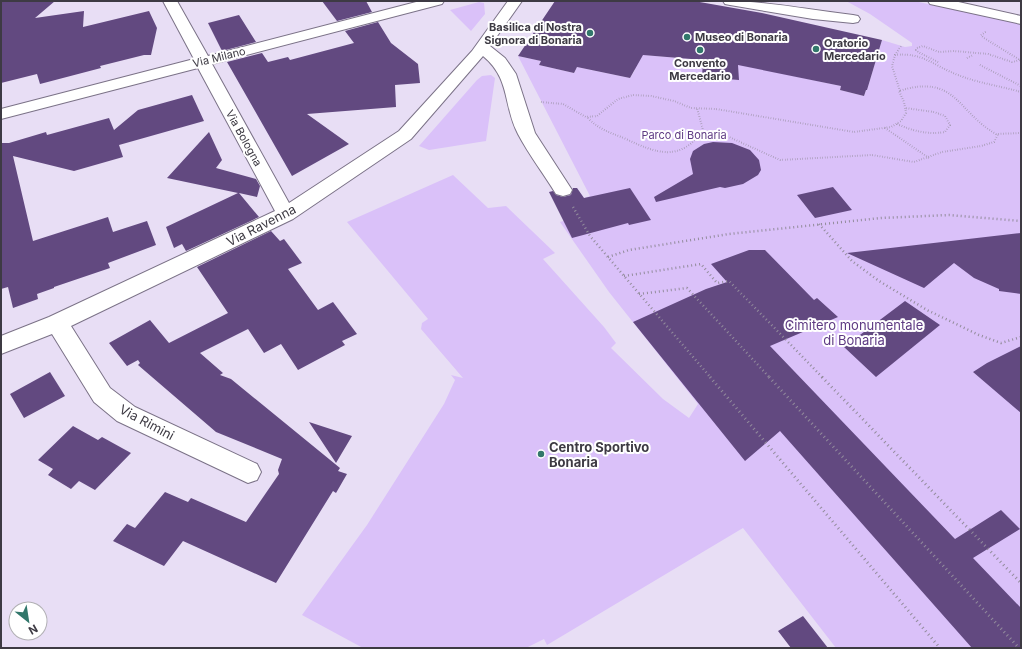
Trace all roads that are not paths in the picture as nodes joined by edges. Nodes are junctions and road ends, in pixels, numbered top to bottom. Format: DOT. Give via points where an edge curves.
graph roads {
  1 [pos="170,1"];
  2 [pos="437,1"];
  3 [pos="515,1"];
  4 [pos="730,1"];
  5 [pos="936,1"];
  6 [pos="990,1"];
  7 [pos="1021,8"];
  8 [pos="853,19"];
  9 [pos="1021,20"];
  10 [pos="482,48"];
  11 [pos="202,62"];
  12 [pos="1,114"];
  13 [pos="563,190"];
  14 [pos="286,214"];
  15 [pos="57,324"];
  16 [pos="1,345"];
  17 [pos="248,472"];
  1 -- 11 [label="street, Via Bologna"];
  2 -- 11 [label="street, Via Milano"];
  3 -- 10 [label="street, Via Ravenna"];
  4 -- 8 [label="street"];
  5 -- 9 [label="street"];
  6 -- 7 [label="street"];
  10 -- 13 [label="street" via="498,61 508,74 526,133"];
  10 -- 14 [label="street, Via Ravenna" via="405,135"];
  11 -- 12 [label="street, Via Milano"];
  11 -- 14 [label="street, Via Bologna"];
  14 -- 15 [label="street, Via Ravenna"];
  15 -- 16 [label="street, Via Ravenna"];
  15 -- 17 [label="street, Via Rimini" via="102,395 126,414"];
}
